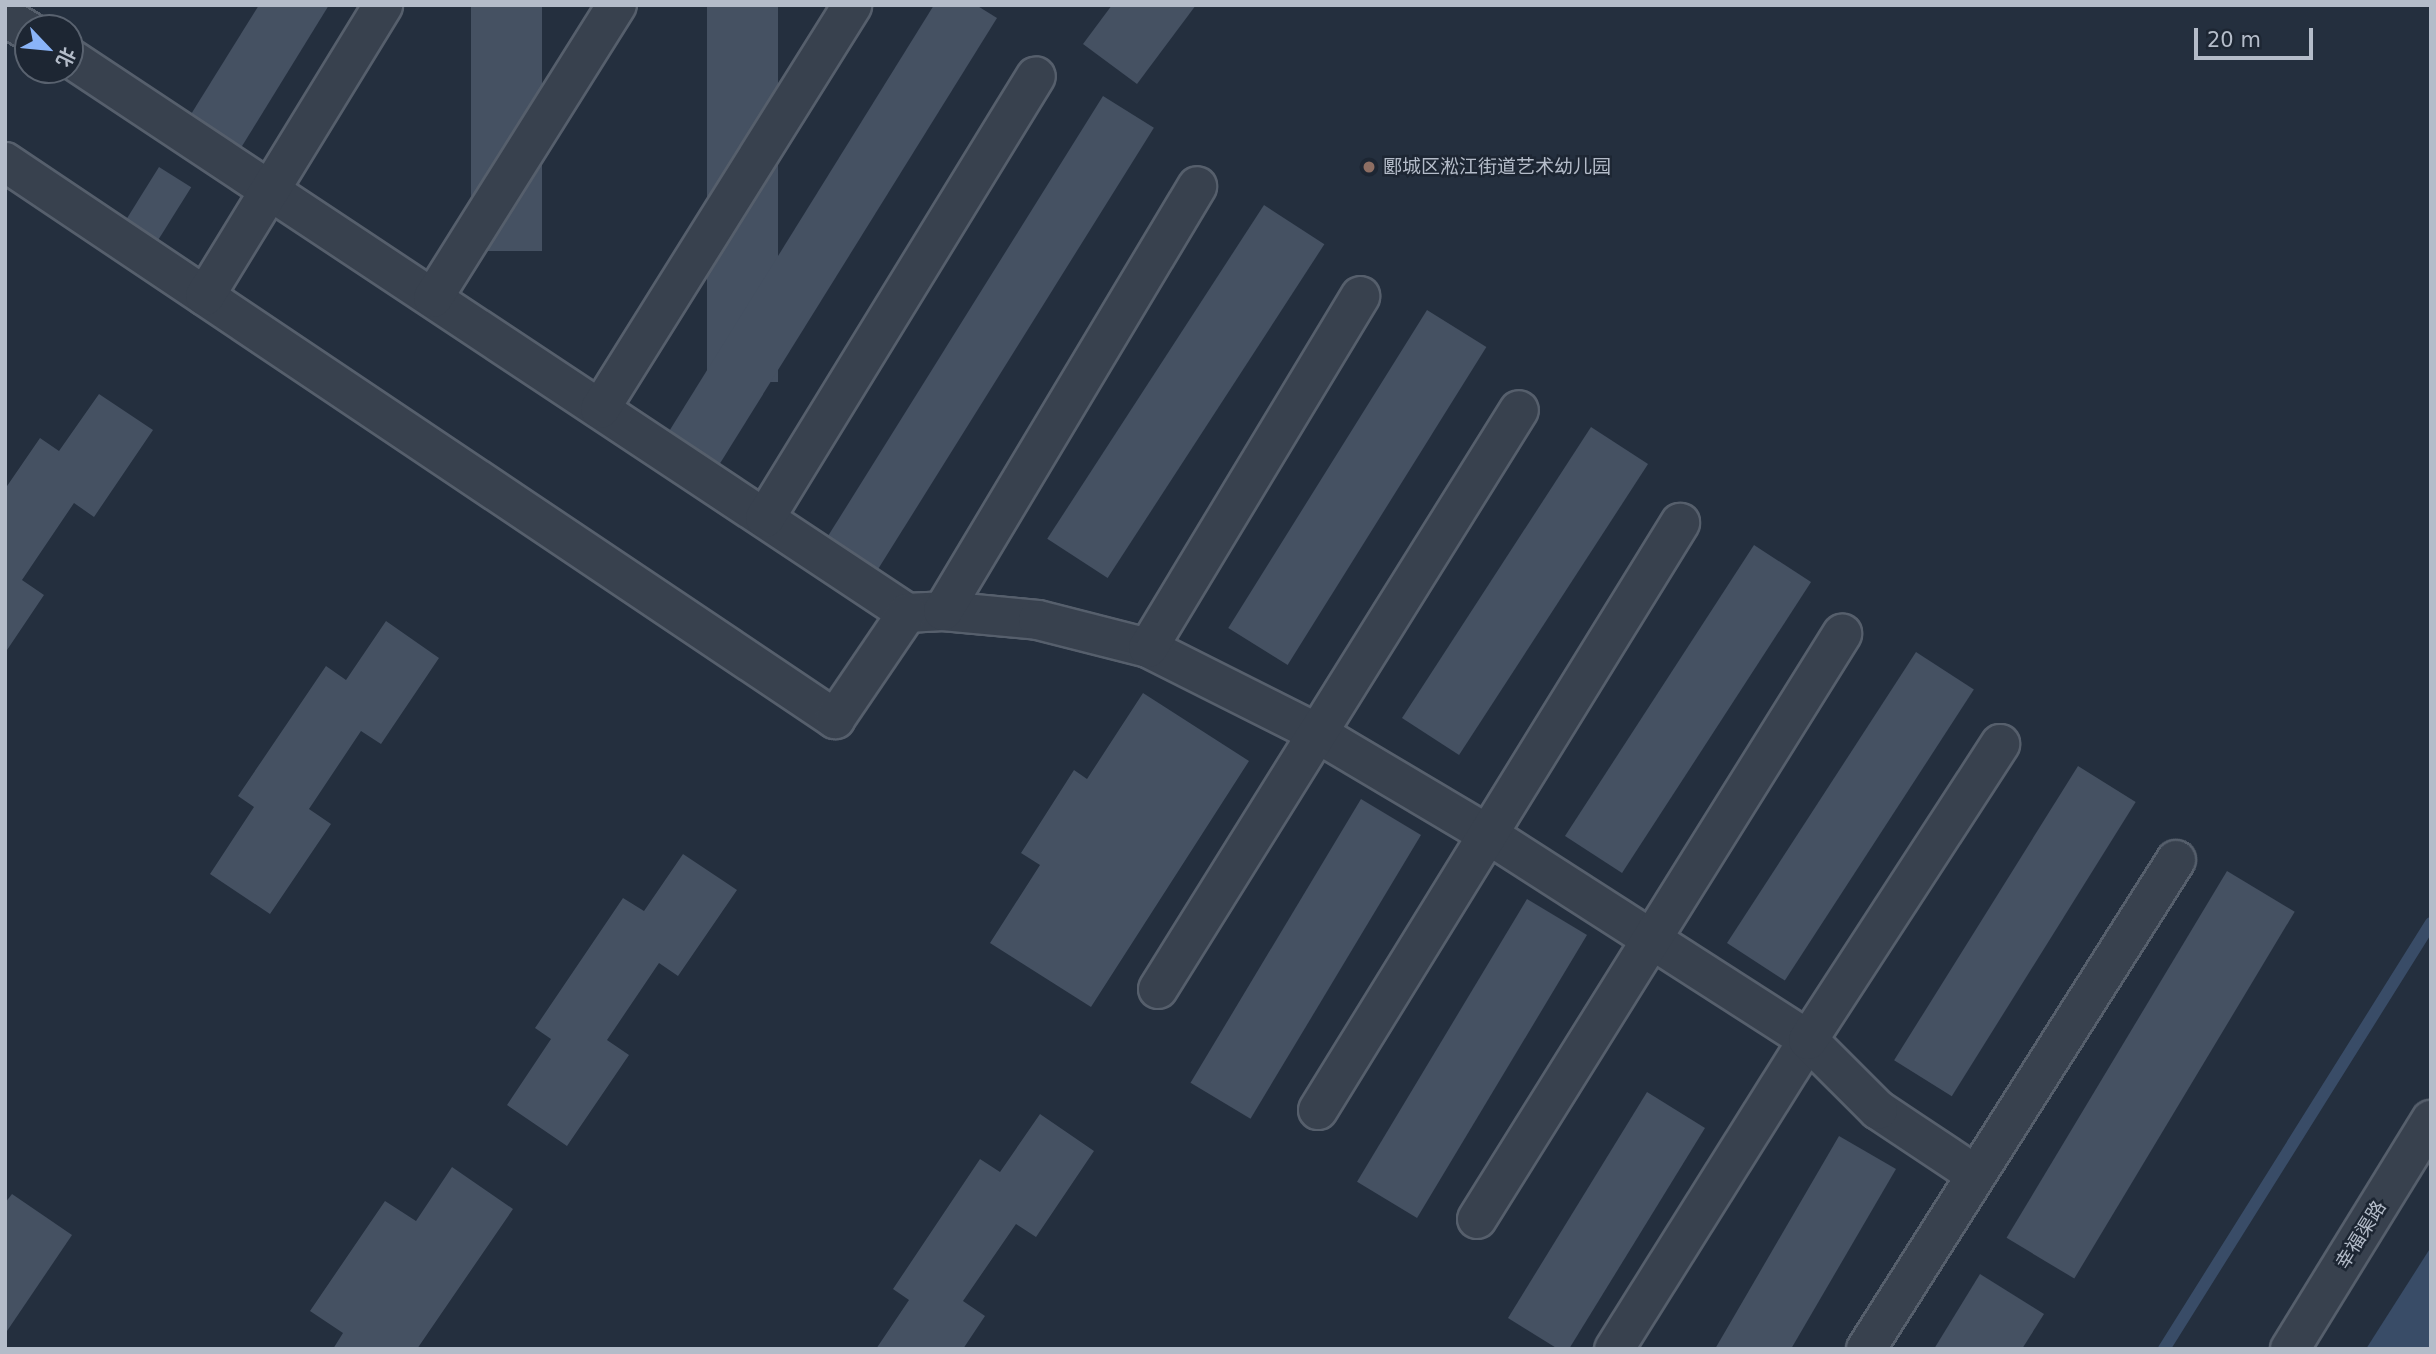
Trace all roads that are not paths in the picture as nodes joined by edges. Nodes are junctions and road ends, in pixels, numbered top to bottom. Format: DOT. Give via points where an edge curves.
graph roads {
  1 [pos="383,5"];
  2 [pos="617,5"];
  3 [pos="852,5"];
  4 [pos="84,67"];
  5 [pos="1036,76"];
  6 [pos="5,162"];
  7 [pos="1196,186"];
  8 [pos="272,189"];
  9 [pos="205,296"];
  10 [pos="1360,296"];
  11 [pos="432,298"];
  12 [pos="600,409"];
  13 [pos="1519,410"];
  14 [pos="765,518"];
  15 [pos="1680,523"];
  16 [pos="925,612"];
  17 [pos="1842,634"];
  18 [pos="1148,648"];
  19 [pos="1317,733"];
  20 [pos="2000,744"];
  21 [pos="1489,835"];
  22 [pos="2176,860"];
  23 [pos="1652,939"];
  24 [pos="1158,989"];
  25 [pos="1808,1040"];
  26 [pos="1318,1110"];
  27 [pos="2431,1120"];
  28 [pos="1976,1175"];
  29 [pos="1477,1219"];
  30 [pos="1614,1349"];
  31 [pos="1866,1349"];
  32 [pos="2290,1349"];
  1 -- 8 [label="street"];
  2 -- 11 [label="street"];
  3 -- 12 [label="street"];
  4 -- 8 [label="street"];
  5 -- 14 [label="street"];
  6 -- 9 [label="street"];
  7 -- 16 [label="street"];
  8 -- 9 [label="street"];
  8 -- 11 [label="street"];
  9 -- 16 [label="street" via="835,719"];
  10 -- 18 [label="street"];
  11 -- 12 [label="street"];
  12 -- 14 [label="street"];
  13 -- 19 [label="street"];
  14 -- 16 [label="street"];
  15 -- 21 [label="street"];
  16 -- 18 [label="street" via="1038,620"];
  17 -- 23 [label="street"];
  18 -- 19 [label="street"];
  19 -- 21 [label="street"];
  19 -- 24 [label="street"];
  20 -- 25 [label="street"];
  21 -- 23 [label="street"];
  21 -- 26 [label="street"];
  22 -- 28 [label="street"];
  23 -- 25 [label="street"];
  23 -- 29 [label="street"];
  25 -- 28 [label="street" via="1878,1110"];
  25 -- 30 [label="street"];
  27 -- 32 [label="street, 幸福渠路"];
  28 -- 31 [label="street"];
}
